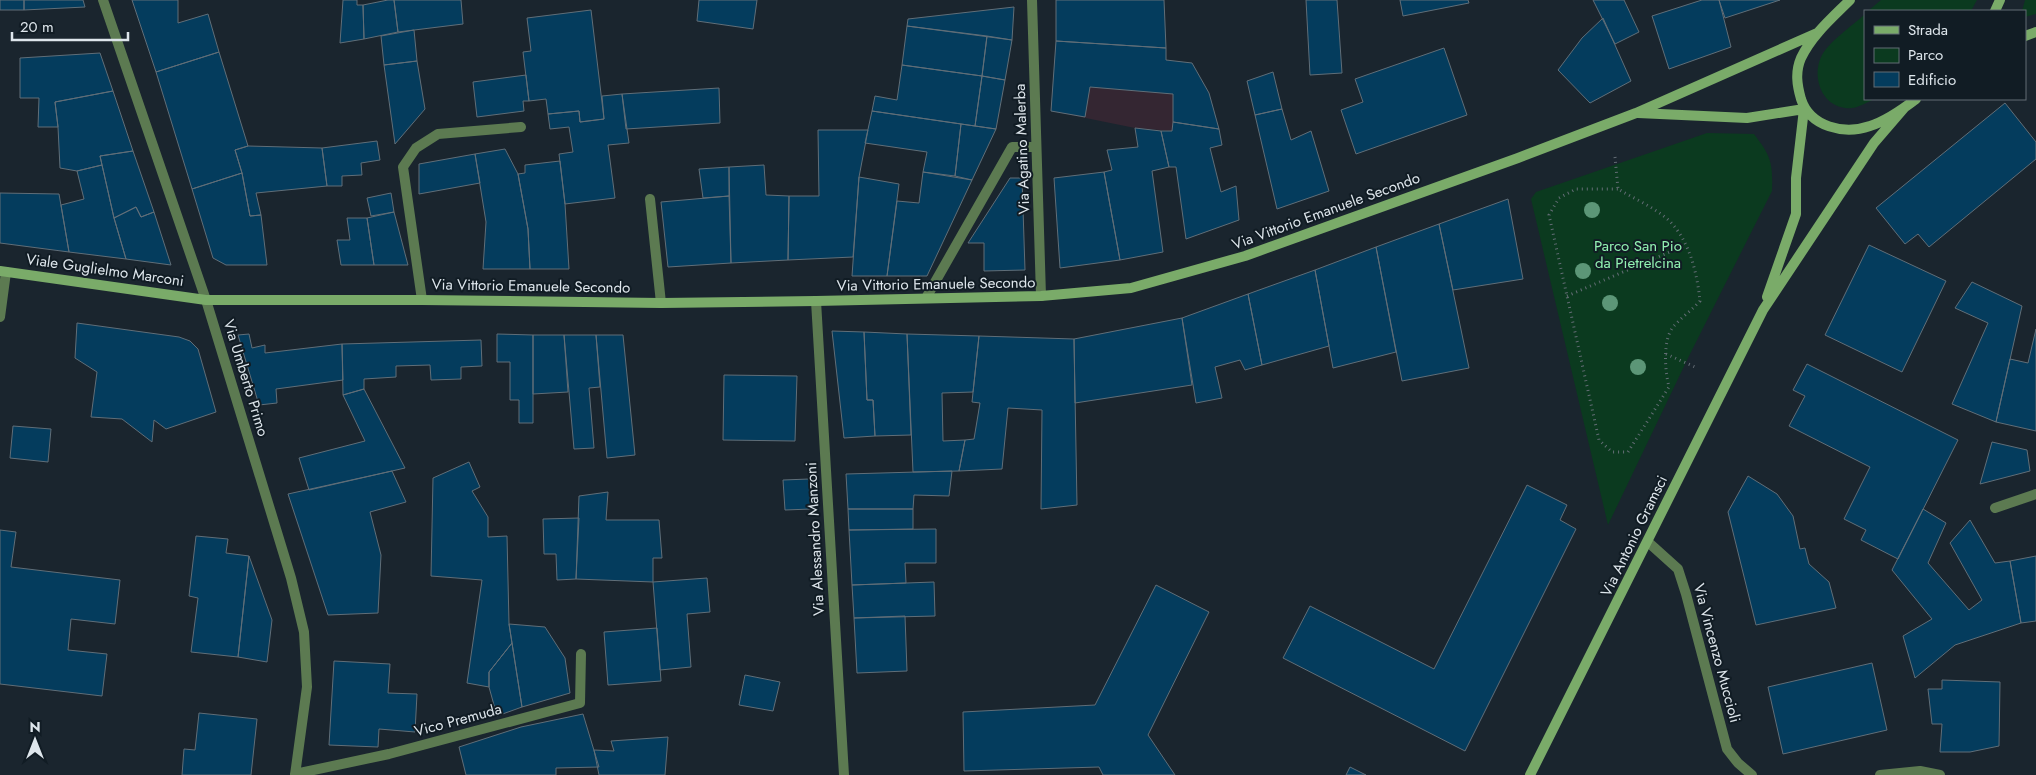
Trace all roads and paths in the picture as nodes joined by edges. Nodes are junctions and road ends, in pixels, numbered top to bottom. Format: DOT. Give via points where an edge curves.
graph roads {
  1 [pos="103,0"];
  2 [pos="1032,0"];
  3 [pos="1850,0"];
  4 [pos="1817,33"];
  5 [pos="1915,100"];
  6 [pos="1906,107"];
  7 [pos="1804,109"];
  8 [pos="1636,113"];
  9 [pos="521,127"];
  10 [pos="1036,147"];
  11 [pos="1615,157"];
  12 [pos="1618,189"];
  13 [pos="650,199"];
  14 [pos="1686,245"];
  15 [pos="3,271"];
  16 [pos="1041,296"];
  17 [pos="1567,296"];
  18 [pos="926,298"];
  19 [pos="206,300"];
  20 [pos="422,300"];
  21 [pos="816,302"];
  22 [pos="661,303"];
  23 [pos="1763,310"];
  24 [pos="0,317"];
  25 [pos="1666,354"];
  26 [pos="1695,367"];
  27 [pos="2036,494"];
  28 [pos="1995,508"];
  29 [pos="1648,542"];
  30 [pos="581,654"];
  31 [pos="295,775"];
  32 [pos="299,775"];
  33 [pos="844,775"];
  34 [pos="1530,775"];
  35 [pos="1752,775"];
  36 [pos="1880,775"];
  37 [pos="1940,775"];
  1 -- 19 [label="street, Via Umberto Primo"];
  2 -- 10 [label="street, Via Agatino Malerba"];
  3 -- 4 [label="main road"];
  4 -- 7 [label="main road" via="1801,59 1796,81"];
  4 -- 8 [label="main road, Via Vittorio Emanuele Secondo"];
  5 -- 6 [label="main road"];
  6 -- 7 [label="main road" via="1870,127 1839,130 1819,123"];
  6 -- 23 [label="main road" via="1874,143"];
  7 -- 8 [label="main road" via="1747,118"];
  7 -- 23 [label="main road" via="1796,178 1796,214"];
  8 -- 16 [label="main road, Via Vittorio Emanuele Secondo" via="1245,256 1131,288"];
  9 -- 20 [label="street" via="438,134 416,148 402,167"];
  10 -- 16 [label="street, Via Agatino Malerba"];
  10 -- 18 [label="street" via="1012,147"];
  11 -- 12 [label="path"];
  12 -- 14 [label="path" via="1665,217"];
  12 -- 17 [label="path" via="1576,189 1559,198 1549,215"];
  13 -- 22 [label="street"];
  14 -- 17 [label="path"];
  14 -- 25 [label="path" via="1698,278 1700,302 1673,327"];
  15 -- 19 [label="main road, Viale Guglielmo Marconi"];
  15 -- 24 [label="street"];
  16 -- 18 [label="main road, Via Vittorio Emanuele Secondo"];
  17 -- 25 [label="path" via="1599,440 1612,452 1628,452 1669,387"];
  18 -- 21 [label="main road, Via Vittorio Emanuele Secondo"];
  19 -- 20 [label="main road, Via Vittorio Emanuele Secondo"];
  19 -- 31 [label="street, Via Umberto Primo" via="291,578 304,632 308,687"];
  20 -- 22 [label="main road, Via Vittorio Emanuele Secondo"];
  21 -- 22 [label="main road, Via Vittorio Emanuele Secondo"];
  21 -- 33 [label="street, Via Alessandro Manzoni"];
  23 -- 29 [label="main road, Via Antonio Gramsci"];
  25 -- 26 [label="path"];
  27 -- 28 [label="street"];
  29 -- 34 [label="main road, Via Antonio Gramsci"];
  29 -- 35 [label="street, Via Vincenzo Muccioli" via="1678,569 1727,749"];
  30 -- 31 [label="street, Vico Premuda" via="580,704"];
  31 -- 32 [label="street"];
  36 -- 37 [label="street" via="1920,771"];
}
